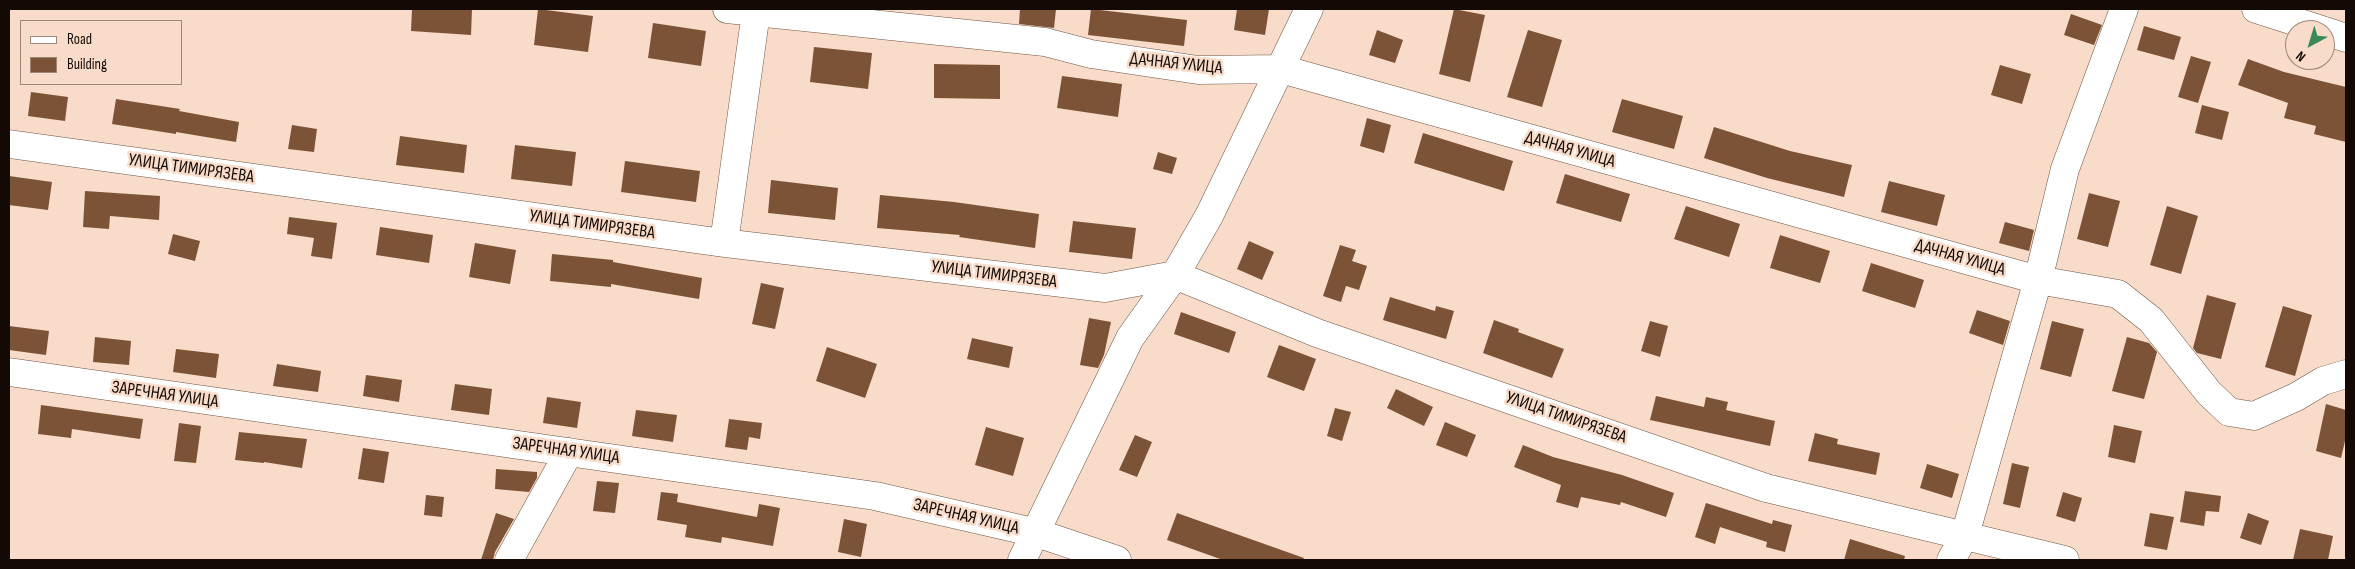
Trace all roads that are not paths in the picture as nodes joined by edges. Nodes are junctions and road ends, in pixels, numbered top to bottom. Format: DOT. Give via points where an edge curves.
graph roads {
  1 [pos="727,9"];
  2 [pos="1309,9"];
  3 [pos="2124,9"];
  4 [pos="2256,9"];
  5 [pos="756,12"];
  6 [pos="2292,20"];
  7 [pos="1281,69"];
  8 [pos="9,144"];
  9 [pos="724,243"];
  10 [pos="1175,275"];
  11 [pos="2038,280"];
  12 [pos="9,372"];
  13 [pos="2346,374"];
  14 [pos="569,452"];
  15 [pos="1037,534"];
  16 [pos="1965,535"];
  17 [pos="509,560"];
  18 [pos="1022,560"];
  19 [pos="1117,560"];
  20 [pos="1951,560"];
  21 [pos="2065,560"];
  1 -- 5 [label="street, ДАЧНАЯ УЛИЦА"];
  2 -- 7 [label="street"];
  3 -- 11 [label="street" via="2065,169"];
  4 -- 6 [label="street"];
  5 -- 7 [label="street, ДАЧНАЯ УЛИЦА" via="1045,42 1091,54 1198,70"];
  5 -- 9 [label="street"];
  7 -- 10 [label="street" via="1209,216"];
  7 -- 11 [label="street, ДАЧНАЯ УЛИЦА"];
  8 -- 9 [label="street, УЛИЦА ТИМИРЯЗЕВА"];
  9 -- 10 [label="street, УЛИЦА ТИМИРЯЗЕВА" via="1105,288"];
  10 -- 15 [label="street" via="1130,338"];
  10 -- 16 [label="street, УЛИЦА ТИМИРЯЗЕВА" via="1317,333 1766,488"];
  11 -- 13 [label="street, ДАЧНАЯ УЛИЦА" via="2118,294 2151,320 2209,393 2229,412 2254,416 2323,381"];
  11 -- 16 [label="street"];
  12 -- 14 [label="street, ЗАРЕЧНАЯ УЛИЦА"];
  14 -- 15 [label="street, ЗАРЕЧНАЯ УЛИЦА" via="875,496"];
  14 -- 17 [label="street"];
  15 -- 18 [label="street"];
  15 -- 19 [label="street, ЗАРЕЧНАЯ УЛИЦА"];
  16 -- 20 [label="street"];
  16 -- 21 [label="street, УЛИЦА ТИМИРЯЗЕВА"];
}
